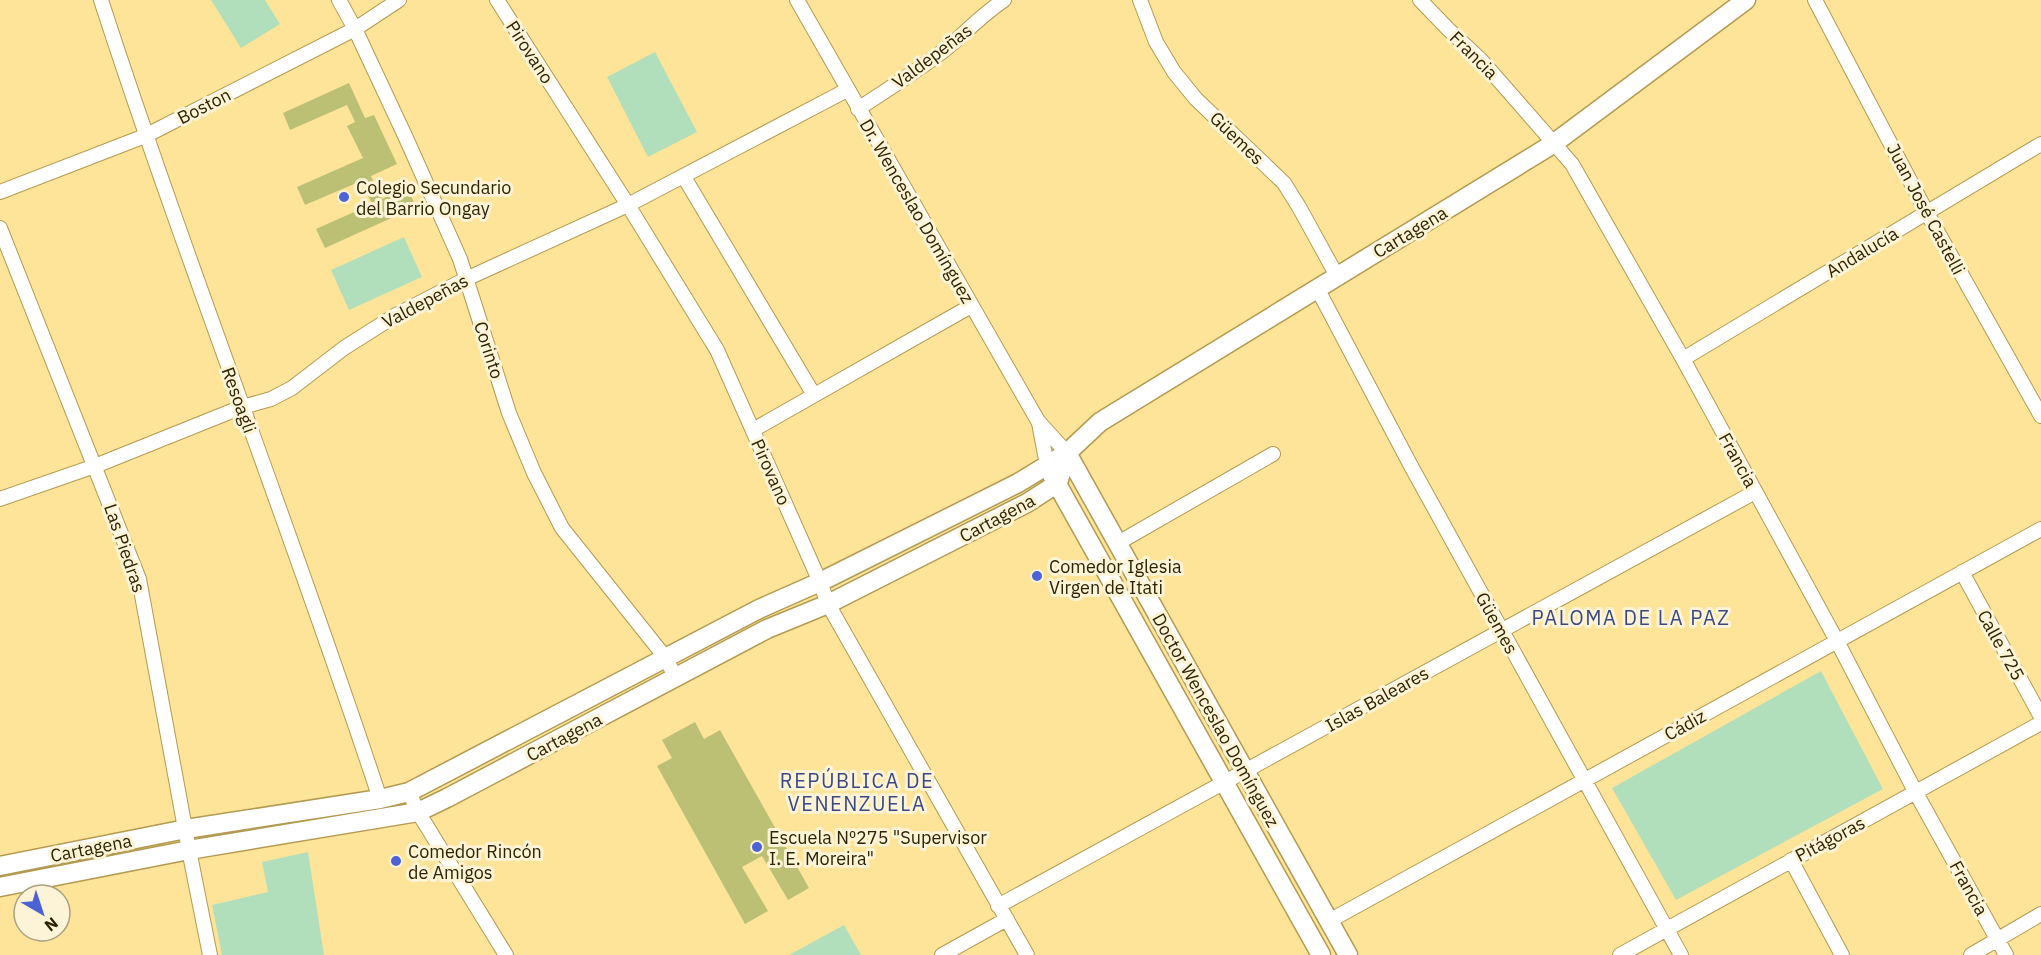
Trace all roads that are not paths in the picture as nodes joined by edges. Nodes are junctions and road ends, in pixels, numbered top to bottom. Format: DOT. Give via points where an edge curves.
graph roads {
  1 [pos="101,0"];
  2 [pos="339,0"];
  3 [pos="399,0"];
  4 [pos="497,0"];
  5 [pos="797,0"];
  6 [pos="1004,0"];
  7 [pos="1140,0"];
  8 [pos="1746,0"];
  9 [pos="1815,0"];
  10 [pos="1422,1"];
  11 [pos="989,4"];
  12 [pos="355,29"];
  13 [pos="847,90"];
  14 [pos="858,109"];
  15 [pos="145,136"];
  16 [pos="1553,144"];
  17 [pos="2041,144"];
  18 [pos="684,177"];
  19 [pos="0,192"];
  20 [pos="628,205"];
  21 [pos="1928,213"];
  22 [pos="0,228"];
  23 [pos="1337,276"];
  24 [pos="466,279"];
  25 [pos="1317,288"];
  26 [pos="971,306"];
  27 [pos="1683,359"];
  28 [pos="814,395"];
  29 [pos="242,407"];
  30 [pos="2041,416"];
  31 [pos="1038,421"];
  32 [pos="753,430"];
  33 [pos="1067,453"];
  34 [pos="1274,454"];
  35 [pos="1047,465"];
  36 [pos="95,466"];
  37 [pos="1058,483"];
  38 [pos="1755,492"];
  39 [pos="0,499"];
  40 [pos="2041,529"];
  41 [pos="1118,543"];
  42 [pos="1962,572"];
  43 [pos="820,582"];
  44 [pos="828,604"];
  45 [pos="1502,632"];
  46 [pos="1837,641"];
  47 [pos="665,657"];
  48 [pos="676,678"];
  49 [pos="2041,717"];
  50 [pos="2041,723"];
  51 [pos="1245,771"];
  52 [pos="1584,780"];
  53 [pos="1225,781"];
  54 [pos="409,792"];
  55 [pos="1916,793"];
  56 [pos="380,799"];
  57 [pos="418,812"];
  58 [pos="186,829"];
  59 [pos="189,850"];
  60 [pos="1791,860"];
  61 [pos="0,866"];
  62 [pos="0,887"];
  63 [pos="998,906"];
  64 [pos="2041,914"];
  65 [pos="1007,919"];
  66 [pos="1329,921"];
  67 [pos="1666,928"];
  68 [pos="1998,939"];
  69 [pos="210,955"];
  70 [pos="506,955"];
  71 [pos="942,955"];
  72 [pos="1028,955"];
  73 [pos="1321,955"];
  74 [pos="1348,955"];
  75 [pos="1620,955"];
  76 [pos="1681,955"];
  77 [pos="1842,955"];
  78 [pos="1971,955"];
  79 [pos="2006,955"];
  1 -- 15 [label="street, Resoagli"];
  2 -- 12 [label="street, Corinto"];
  3 -- 12 [label="street, Boston"];
  4 -- 20 [label="street, Pirovano"];
  5 -- 13 [label="street, Dr. Wenceslao Domínguez"];
  6 -- 11 [label="street, Valdepeñas"];
  7 -- 23 [label="street, Güemes" via="1156,42 1174,72 1196,99 1284,183"];
  8 -- 16 [label="main road, Cartagena"];
  9 -- 21 [label="street, Juan José Castelli"];
  10 -- 16 [label="street, Francia" via="1481,60"];
  11 -- 14 [label="street, Valdepeñas" via="947,48"];
  12 -- 15 [label="street, Boston"];
  12 -- 24 [label="street, Corinto"];
  13 -- 14 [label="street, Dr. Wenceslao Domínguez"];
  13 -- 18 [label="street, Valdepeñas"];
  14 -- 26 [label="street, Dr. Wenceslao Domínguez"];
  15 -- 19 [label="street, Boston"];
  15 -- 29 [label="street, Resoagli"];
  16 -- 23 [label="main road, Cartagena"];
  16 -- 27 [label="street, Francia" via="1572,164"];
  17 -- 21 [label="street, Andalucía"];
  18 -- 20 [label="street, Valdepeñas"];
  18 -- 28 [label="street"];
  20 -- 24 [label="street, Valdepeñas"];
  20 -- 32 [label="street, Pirovano" via="717,350"];
  21 -- 27 [label="street, Andalucía"];
  21 -- 30 [label="street, Juan José Castelli"];
  22 -- 36 [label="street, Las Piedras"];
  23 -- 25 [label="main road, Cartagena"];
  24 -- 29 [label="street, Valdepeñas" via="396,315 292,388"];
  24 -- 47 [label="street, Corinto" via="509,413 562,528"];
  25 -- 33 [label="main road, Cartagena" via="1100,422"];
  25 -- 45 [label="street, Güemes"];
  26 -- 28 [label="street"];
  26 -- 31 [label="street, Dr. Wenceslao Domínguez"];
  27 -- 38 [label="street, Francia"];
  28 -- 32 [label="street"];
  29 -- 36 [label="street, Valdepeñas"];
  29 -- 56 [label="street, Resoagli"];
  31 -- 33 [label="street, Dr. Wenceslao Domínguez"];
  31 -- 35 [label="street, Dr. Wenceslao Domínguez"];
  32 -- 43 [label="street, Pirovano"];
  33 -- 35 [label="main road, Cartagena"];
  33 -- 37 [label="main road"];
  33 -- 41 [label="main road, Doctor Wenceslao Domínguez"];
  34 -- 41 [label="street"];
  35 -- 37 [label="main road, Doctor Wenceslao Domínguez"];
  35 -- 43 [label="main road, Cartagena"];
  36 -- 39 [label="street, Valdepeñas"];
  36 -- 58 [label="street, Las Piedras" via="139,579"];
  37 -- 44 [label="main road, Cartagena" via="1027,503"];
  37 -- 53 [label="main road, Doctor Wenceslao Domínguez"];
  38 -- 45 [label="street, Islas Baleares"];
  38 -- 46 [label="street, Francia"];
  40 -- 42 [label="street, Cádiz"];
  41 -- 51 [label="main road, Doctor Wenceslao Domínguez"];
  42 -- 46 [label="street, Cádiz"];
  42 -- 49 [label="street, Calle 725"];
  43 -- 44 [label="street, Pirovano"];
  43 -- 47 [label="main road, Cartagena"];
  44 -- 48 [label="main road, Cartagena" via="767,629"];
  44 -- 63 [label="street, Pirovano"];
  45 -- 51 [label="street, Islas Baleares"];
  45 -- 52 [label="street, Güemes"];
  46 -- 52 [label="street, Cádiz"];
  46 -- 55 [label="street, Francia"];
  47 -- 48 [label="street, Corinto"];
  47 -- 54 [label="main road, Cartagena"];
  48 -- 57 [label="main road, Cartagena"];
  50 -- 55 [label="street, Pitágoras"];
  51 -- 53 [label="street, Islas Baleares"];
  51 -- 66 [label="main road, Doctor Wenceslao Domínguez"];
  52 -- 66 [label="street, Cádiz"];
  52 -- 67 [label="street, Güemes"];
  53 -- 63 [label="street, Islas Baleares"];
  53 -- 73 [label="main road, Doctor Wenceslao Domínguez"];
  54 -- 56 [label="main road, Cartagena"];
  54 -- 57 [label="street"];
  55 -- 60 [label="street, Pitágoras"];
  55 -- 68 [label="street, Francia"];
  56 -- 58 [label="main road, Cartagena"];
  57 -- 59 [label="main road, Cartagena"];
  57 -- 70 [label="street"];
  58 -- 59 [label="street, Las Piedras"];
  58 -- 61 [label="main road, Cartagena"];
  59 -- 62 [label="main road, Cartagena"];
  59 -- 69 [label="street, Las Piedras"];
  60 -- 67 [label="street, Pitágoras"];
  60 -- 77 [label="street"];
  63 -- 65 [label="street, Pirovano"];
  64 -- 68 [label="street"];
  65 -- 71 [label="street"];
  65 -- 72 [label="street, Pirovano"];
  66 -- 74 [label="main road, Doctor Wenceslao Domínguez"];
  67 -- 75 [label="street, Pitágoras"];
  67 -- 76 [label="street, Güemes"];
  68 -- 78 [label="street"];
  68 -- 79 [label="street, Francia"];
}
